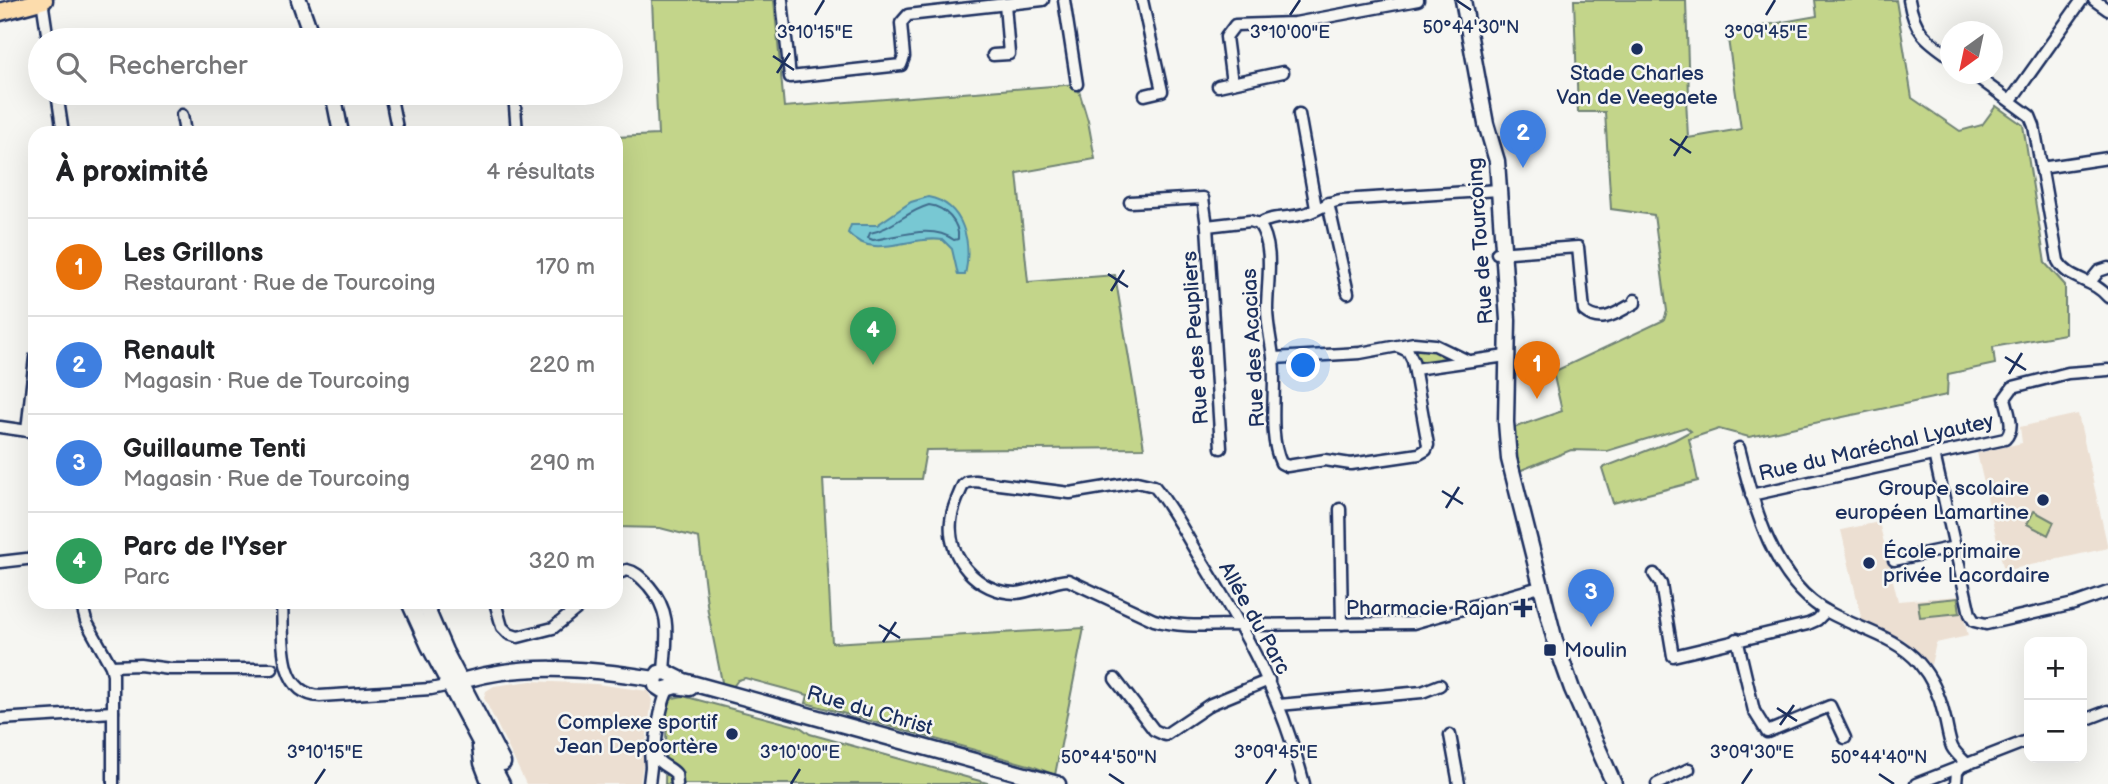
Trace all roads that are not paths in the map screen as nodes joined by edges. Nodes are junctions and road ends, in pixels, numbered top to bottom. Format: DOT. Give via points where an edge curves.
graph roads {
  1 [pos="43,0"];
  2 [pos="299,0"];
  3 [pos="309,0"];
  4 [pos="782,0"];
  5 [pos="1042,0"];
  6 [pos="1064,0"];
  7 [pos="1142,0"];
  8 [pos="1418,0"];
  9 [pos="1463,0"];
  10 [pos="1909,0"];
  11 [pos="2082,0"];
  12 [pos="2094,0"];
  13 [pos="1005,4"];
  14 [pos="2108,10"];
  15 [pos="0,12"];
  16 [pos="46,28"];
  17 [pos="309,28"];
  18 [pos="317,28"];
  19 [pos="1940,48"];
  20 [pos="993,55"];
  21 [pos="1283,72"];
  22 [pos="1232,83"];
  23 [pos="1077,84"];
  24 [pos="1988,84"];
  25 [pos="1218,86"];
  26 [pos="1145,95"];
  27 [pos="2011,100"];
  28 [pos="59,105"];
  29 [pos="327,105"];
  30 [pos="335,105"];
  31 [pos="392,105"];
  32 [pos="515,105"];
  33 [pos="1298,114"];
  34 [pos="182,115"];
  35 [pos="62,126"];
  36 [pos="184,126"];
  37 [pos="331,126"];
  38 [pos="340,126"];
  39 [pos="397,126"];
  40 [pos="516,126"];
  41 [pos="2108,158"];
  42 [pos="2041,169"];
  43 [pos="1495,190"];
  44 [pos="1130,202"];
  45 [pos="1328,203"];
  46 [pos="1316,208"];
  47 [pos="1259,224"];
  48 [pos="1207,226"];
  49 [pos="1499,253"];
  50 [pos="2108,268"];
  51 [pos="2090,282"];
  52 [pos="1348,293"];
  53 [pos="2108,297"];
  54 [pos="1635,300"];
  55 [pos="1399,347"];
  56 [pos="1506,356"];
  57 [pos="1274,358"];
  58 [pos="1468,361"];
  59 [pos="1415,369"];
  60 [pos="2108,370"];
  61 [pos="0,427"];
  62 [pos="28,431"];
  63 [pos="1221,448"];
  64 [pos="1739,448"];
  65 [pos="1934,454"];
  66 [pos="1751,495"];
  67 [pos="1340,509"];
  68 [pos="1955,547"];
  69 [pos="28,559"];
  70 [pos="1894,560"];
  71 [pos="0,562"];
  72 [pos="623,571"];
  73 [pos="1654,574"];
  74 [pos="1540,587"];
  75 [pos="2108,592"];
  76 [pos="83,609"];
  77 [pos="282,609"];
  78 [pos="413,609"];
  79 [pos="427,609"];
  80 [pos="497,609"];
  81 [pos="576,609"];
  82 [pos="1826,611"];
  83 [pos="1241,624"];
  84 [pos="1342,624"];
  85 [pos="1737,639"];
  86 [pos="111,666"];
  87 [pos="272,669"];
  88 [pos="1115,679"];
  89 [pos="1269,680"];
  90 [pos="664,682"];
  91 [pos="455,683"];
  92 [pos="1440,685"];
  93 [pos="1279,705"];
  94 [pos="113,712"];
  95 [pos="2108,712"];
  96 [pos="0,719"];
  97 [pos="2087,719"];
  98 [pos="1450,735"];
  99 [pos="1845,738"];
  100 [pos="479,739"];
  101 [pos="2024,742"];
  102 [pos="1964,764"];
  103 [pos="1689,769"];
  104 [pos="113,784"];
  105 [pos="490,784"];
  106 [pos="502,784"];
  107 [pos="512,784"];
  108 [pos="649,784"];
  109 [pos="677,784"];
  110 [pos="1037,784"];
  111 [pos="1058,784"];
  112 [pos="1304,784"];
  113 [pos="1459,784"];
  114 [pos="1614,784"];
  115 [pos="1657,784"];
  116 [pos="1916,784"];
  117 [pos="1956,784"];
  1 -- 15 [label="main road"];
  1 -- 16 [label="street"];
  2 -- 17 [label="street"];
  3 -- 18 [label="street"];
  4 -- 13 [label="street" via="790,77 899,66 904,60 901,25 906,16"];
  5 -- 13 [label="street"];
  6 -- 23 [label="street"];
  7 -- 26 [label="street" via="1162,91"];
  8 -- 22 [label="street" via="1295,23 1235,25 1226,37"];
  9 -- 43 [label="street, Rue de Tourcoing"];
  10 -- 19 [label="street" via="1920,32"];
  11 -- 27 [label="street"];
  12 -- 14 [label="street"];
  13 -- 20 [label="street" via="1009,54"];
  21 -- 22 [label="street"];
  22 -- 25 [label="street"];
  24 -- 27 [label="street"];
  27 -- 42 [label="street" via="2033,121"];
  28 -- 35 [label="street"];
  29 -- 37 [label="street"];
  30 -- 38 [label="street"];
  31 -- 39 [label="street"];
  32 -- 40 [label="street"];
  33 -- 46 [label="street"];
  34 -- 36 [label="street"];
  41 -- 42 [label="street"];
  42 -- 51 [label="street" via="2058,261 2069,273"];
  43 -- 45 [label="street"];
  43 -- 49 [label="street, Rue de Tourcoing"];
  44 -- 48 [label="street, Rue des Peupliers" via="1203,198"];
  45 -- 46 [label="street"];
  45 -- 52 [label="street"];
  46 -- 47 [label="street"];
  47 -- 48 [label="street"];
  47 -- 57 [label="street, Rue des Acacias" via="1265,233 1267,315"];
  48 -- 63 [label="street, Rue des Peupliers"];
  49 -- 54 [label="street" via="1578,247 1584,311 1606,318"];
  49 -- 56 [label="street, Rue de Tourcoing"];
  50 -- 51 [label="street"];
  51 -- 53 [label="street"];
  55 -- 57 [label="street"];
  55 -- 58 [label="street" via="1435,345"];
  55 -- 59 [label="street" via="1411,354"];
  56 -- 58 [label="street"];
  56 -- 74 [label="street, Rue de Tourcoing" via="1507,448"];
  57 -- 59 [label="street, Rue des Acacias" via="1275,433 1279,460 1287,466 1325,460 1352,464 1426,450"];
  58 -- 59 [label="street"];
  60 -- 65 [label="street, Rue du Maréchal Lyautey" via="2019,384 2006,394 2011,426 2005,439"];
  61 -- 62 [label="street"];
  64 -- 66 [label="street"];
  65 -- 66 [label="street, Rue du Maréchal Lyautey"];
  65 -- 68 [label="street"];
  66 -- 82 [label="street" via="1788,573"];
  67 -- 84 [label="street"];
  68 -- 70 [label="street"];
  68 -- 75 [label="street" via="1970,614 1980,624 2067,606"];
  69 -- 71 [label="street"];
  72 -- 90 [label="street" via="635,573 664,607"];
  73 -- 85 [label="street" via="1661,584 1673,656"];
  74 -- 84 [label="street" via="1413,623"];
  74 -- 114 [label="street, Rue de Tourcoing" via="1566,673"];
  76 -- 86 [label="street"];
  77 -- 91 [label="street" via="287,673 305,693 431,689"];
  78 -- 91 [label="street"];
  79 -- 91 [label="street"];
  80 -- 81 [label="street" via="502,627 518,637 553,628"];
  82 -- 85 [label="street" via="1808,624"];
  82 -- 102 [label="street" via="1895,643 1919,663 1940,700 1951,744"];
  83 -- 83 [label="street, Allée du Parc" via="1160,494 1149,484 1077,493 975,481 963,485 951,516 953,544 962,564 983,583 1020,593 1068,580 1154,620"];
  83 -- 84 [label="street"];
  83 -- 89 [label="street, Allée du Parc"];
  85 -- 99 [label="street" via="1754,711 1767,732 1830,706"];
  86 -- 87 [label="street"];
  86 -- 94 [label="street"];
  88 -- 89 [label="street" via="1154,730 1166,735 1211,704"];
  89 -- 93 [label="street, Allée du Parc"];
  90 -- 91 [label="street, Rue du Christ" via="552,669 501,672"];
  90 -- 108 [label="street" via="658,697"];
  90 -- 109 [label="street" via="656,752 659,761 676,774"];
  90 -- 110 [label="street, Rue du Christ"];
  90 -- 111 [label="street, Rue du Christ" via="684,681"];
  91 -- 100 [label="street"];
  91 -- 107 [label="street" via="493,743"];
  92 -- 93 [label="street" via="1422,692"];
  93 -- 112 [label="street, Allée du Parc"];
  94 -- 96 [label="street"];
  94 -- 104 [label="street"];
  95 -- 97 [label="street"];
  98 -- 113 [label="street"];
  100 -- 105 [label="street"];
  100 -- 106 [label="street"];
  101 -- 102 [label="street"];
  102 -- 116 [label="street"];
  102 -- 117 [label="street" via="1957,772"];
  103 -- 115 [label="street"];
}
